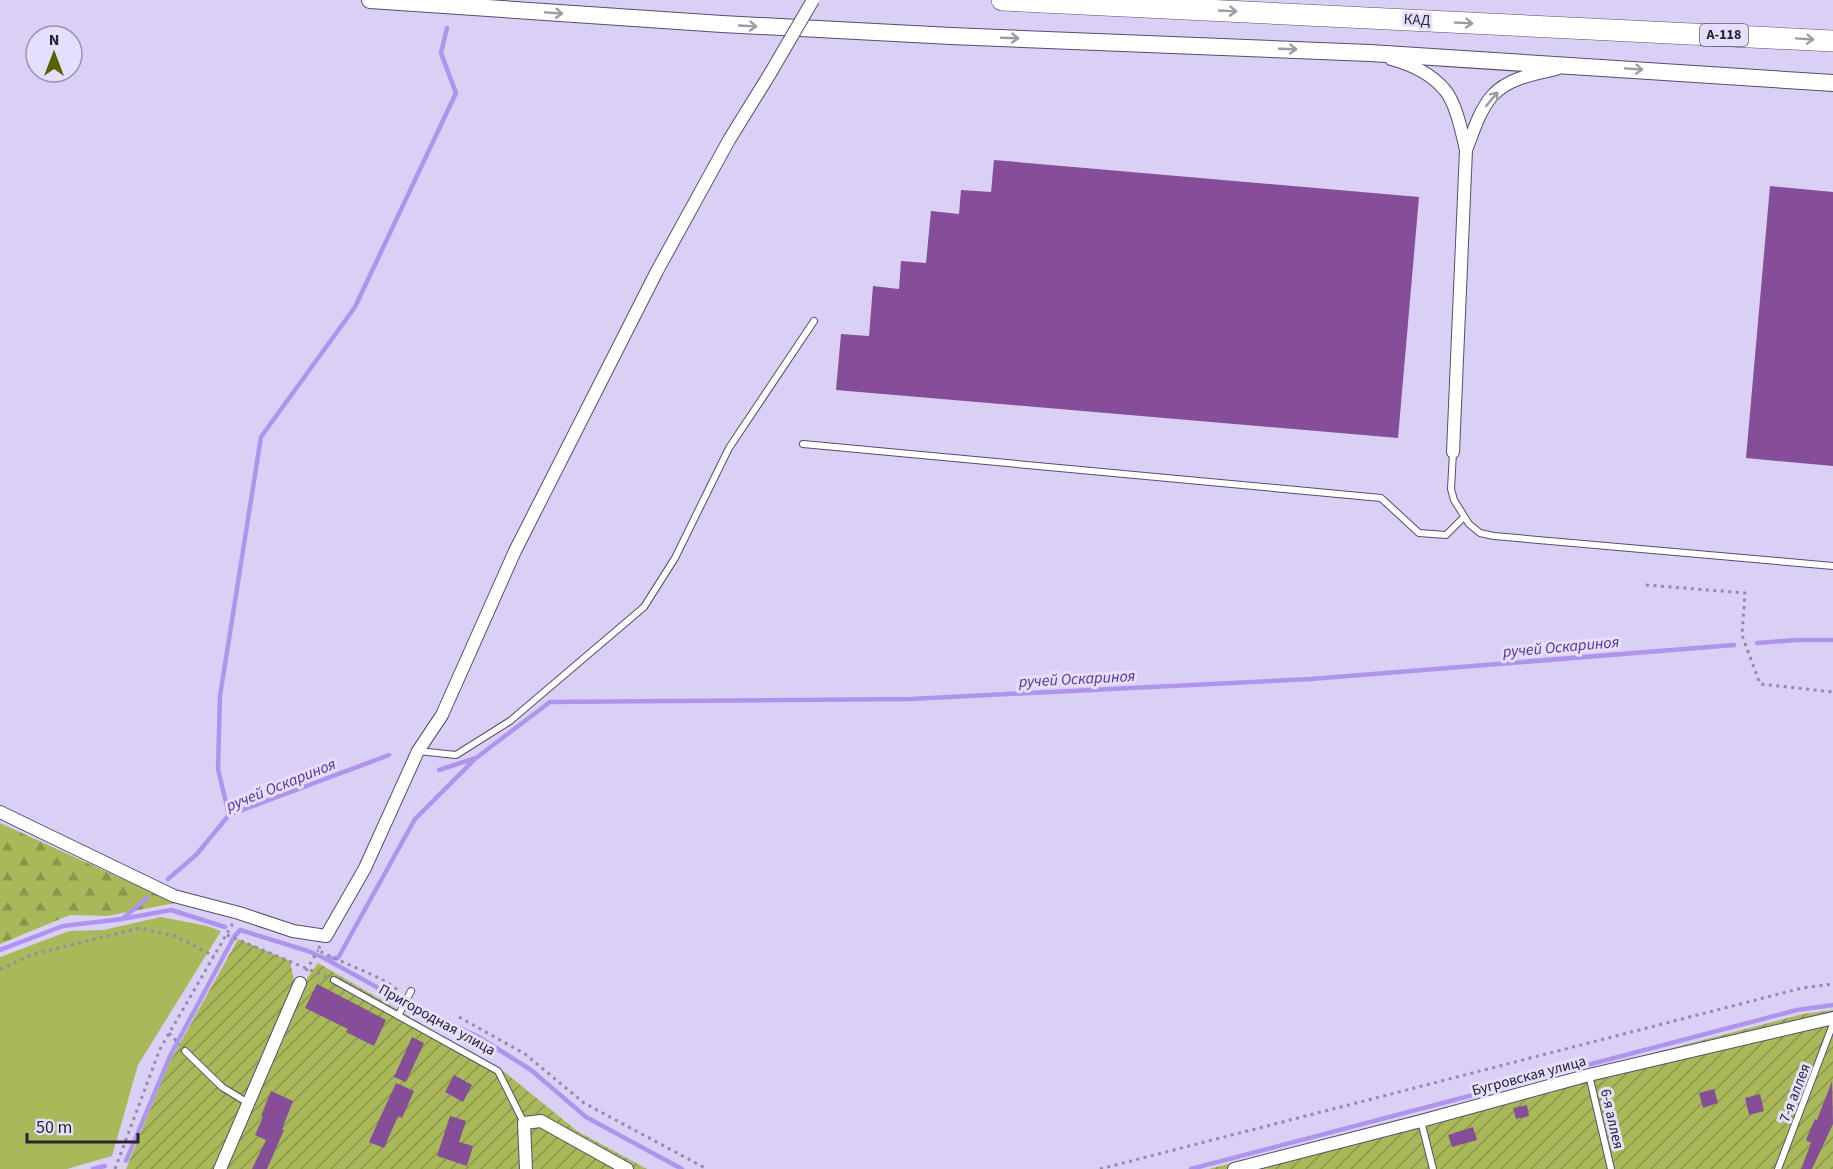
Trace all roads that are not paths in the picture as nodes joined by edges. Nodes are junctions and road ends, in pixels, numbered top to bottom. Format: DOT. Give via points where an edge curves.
graph roads {
  1 [pos="370,0"];
  2 [pos="813,0"];
  3 [pos="1002,0"];
  4 [pos="1833,41"];
  5 [pos="1370,53"];
  6 [pos="1575,65"];
  7 [pos="1833,83"];
  8 [pos="1466,150"];
  9 [pos="814,321"];
  10 [pos="803,444"];
  11 [pos="1453,452"];
  12 [pos="1464,517"];
  13 [pos="1833,566"];
  14 [pos="418,751"];
  15 [pos="0,812"];
  16 [pos="334,980"];
  17 [pos="300,983"];
  18 [pos="410,994"];
  19 [pos="398,1016"];
  20 [pos="1833,1018"];
  21 [pos="1833,1024"];
  22 [pos="185,1051"];
  23 [pos="1589,1075"];
  24 [pos="249,1102"];
  25 [pos="1421,1121"];
  26 [pos="524,1123"];
  27 [pos="607,1163"];
  28 [pos="220,1169"];
  29 [pos="526,1169"];
  30 [pos="627,1169"];
  31 [pos="1234,1169"];
  32 [pos="1433,1169"];
  33 [pos="1611,1169"];
  34 [pos="1778,1169"];
  1 -- 5 [label="street, one-way" via="963,37"];
  2 -- 14 [label="street, bridge" via="657,271 515,551 442,715"];
  3 -- 4 [label="highway, КАД / А-118, one-way"];
  5 -- 6 [label="street"];
  5 -- 8 [label="street" via="1424,73 1445,89"];
  6 -- 7 [label="street, one-way"];
  8 -- 6 [label="street, one-way" via="1493,95 1516,79"];
  8 -- 11 [label="street"];
  9 -- 14 [label="lane" via="729,448 675,558 644,608 510,721 456,754"];
  10 -- 12 [label="lane" via="1381,498 1419,533 1446,535"];
  11 -- 12 [label="lane" via="1451,489"];
  12 -- 13 [label="lane" via="1480,533 1494,536"];
  14 -- 15 [label="street" via="364,868 326,936 293,931 174,896"];
  16 -- 19 [label="lane, Пригородная улица"];
  17 -- 24 [label="street"];
  18 -- 19 [label="lane"];
  19 -- 26 [label="lane, Пригородная улица" via="498,1071"];
  20 -- 23 [label="street, Бугровская улица"];
  21 -- 34 [label="lane, 7-я аллея"];
  22 -- 24 [label="lane" via="222,1087"];
  23 -- 25 [label="street, Бугровская улица"];
  23 -- 33 [label="lane, 6-я аллея"];
  24 -- 28 [label="street"];
  25 -- 31 [label="street, Бугровская улица"];
  25 -- 32 [label="lane"];
  26 -- 27 [label="street" via="541,1121"];
  26 -- 29 [label="street, Пригородная улица"];
  27 -- 30 [label="street"];
}
